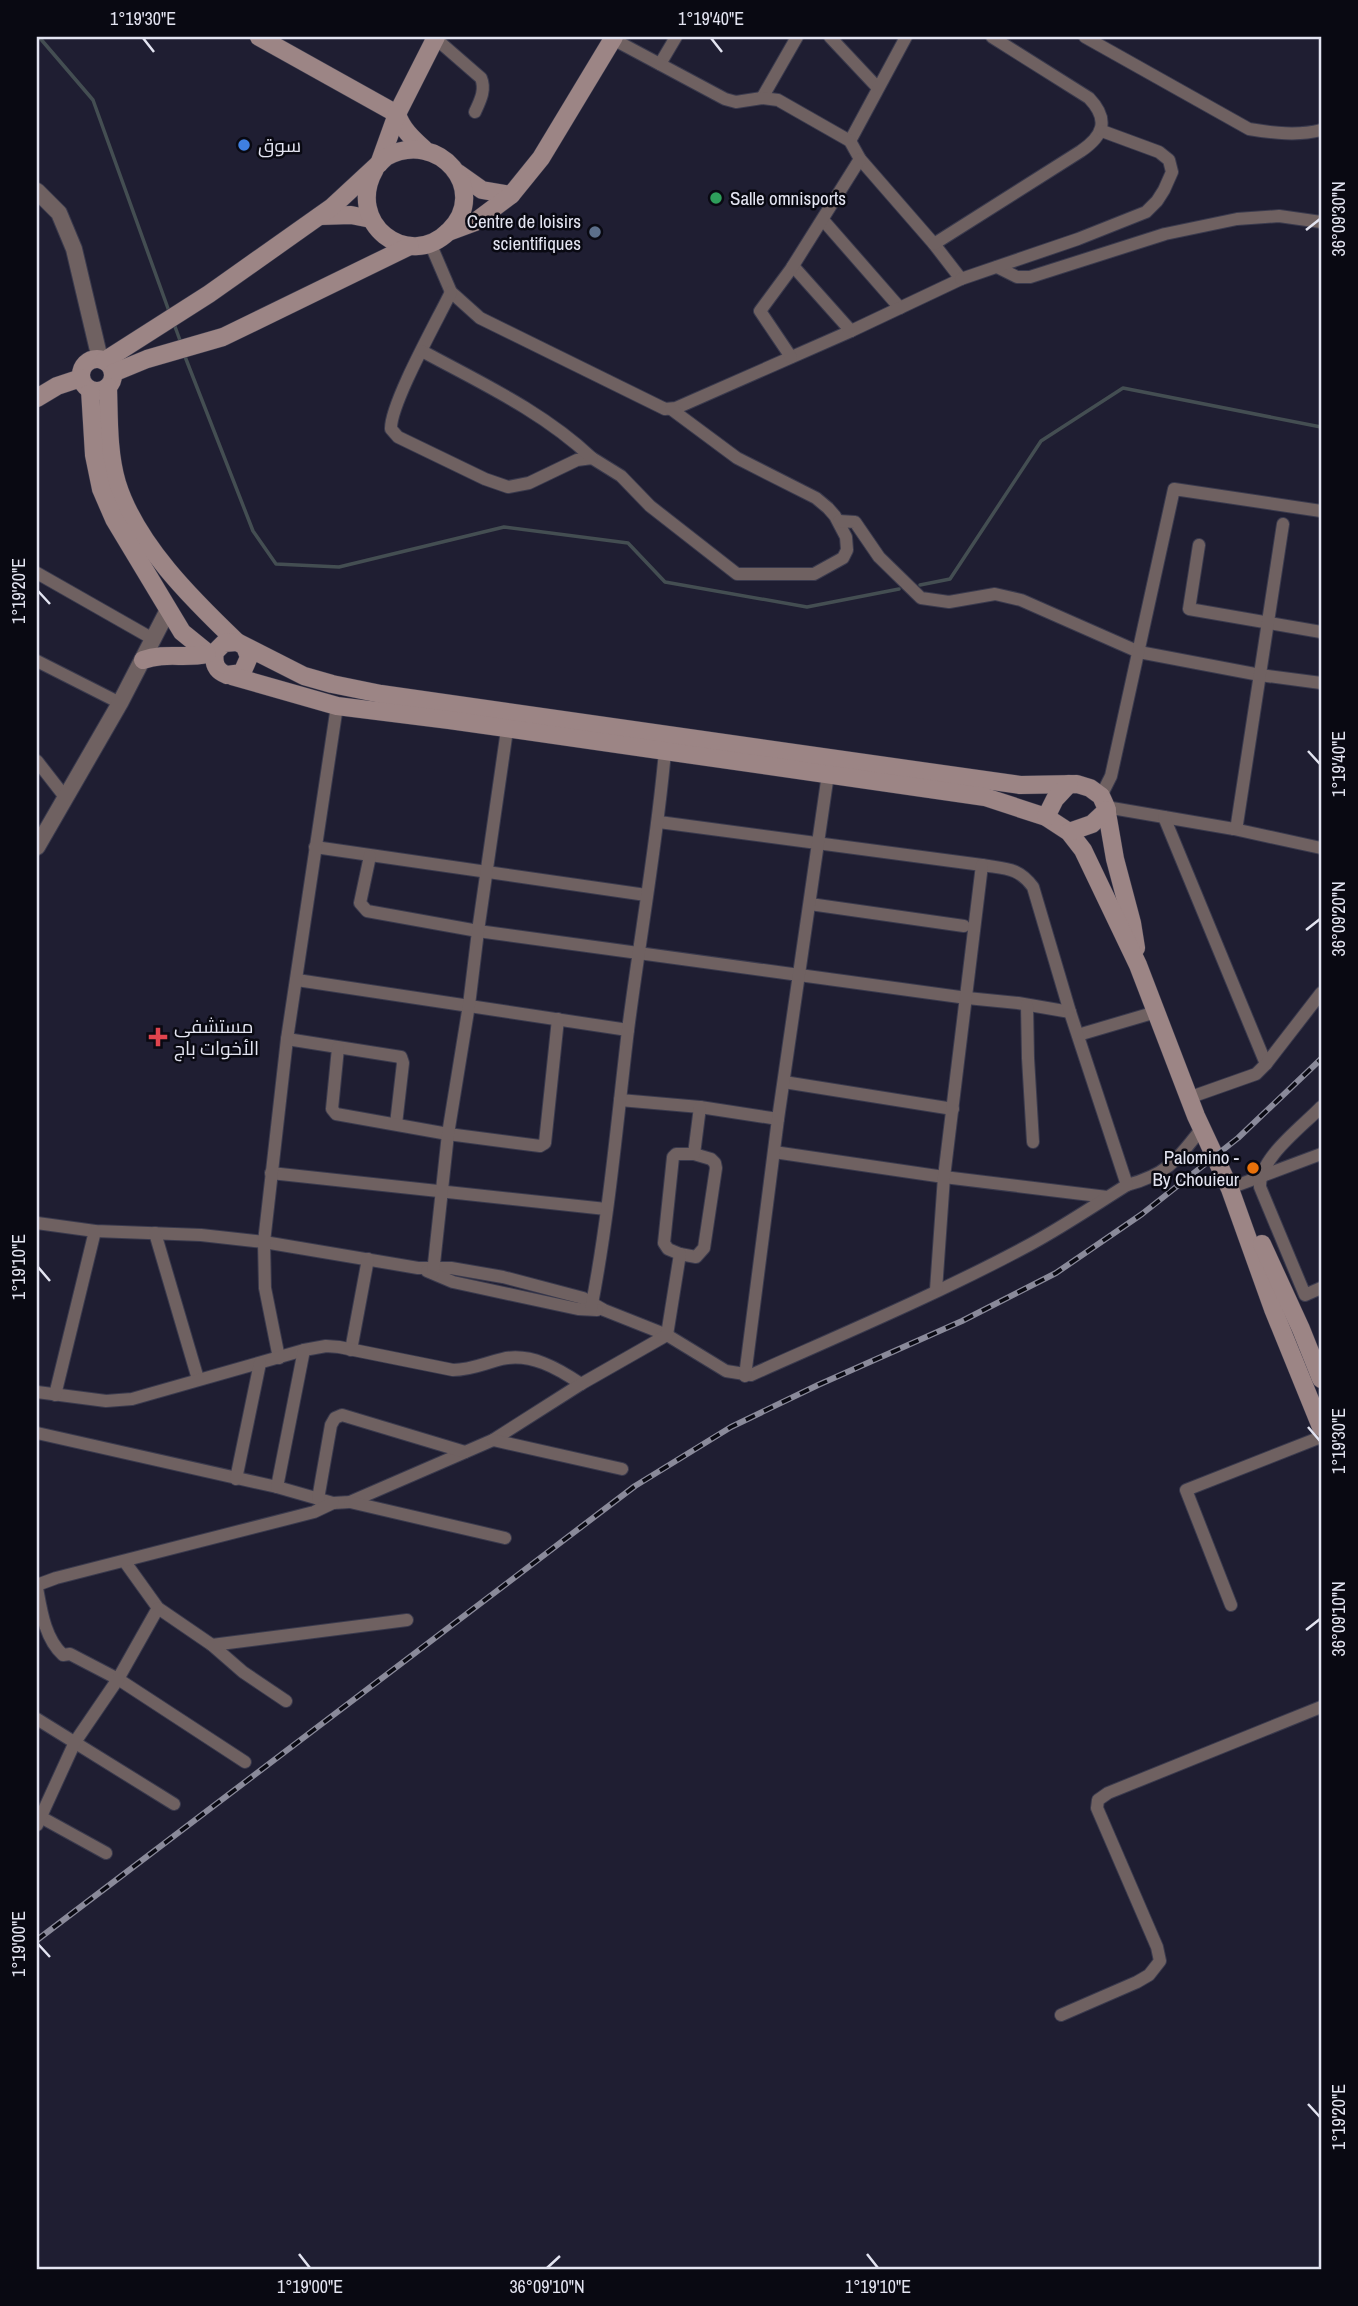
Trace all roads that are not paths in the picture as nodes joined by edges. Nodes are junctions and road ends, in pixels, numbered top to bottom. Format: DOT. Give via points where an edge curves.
graph roads {
  1 [pos="259,37"];
  2 [pos="435,37"];
  3 [pos="612,37"];
  4 [pos="676,37"];
  5 [pos="797,37"];
  6 [pos="830,37"];
  7 [pos="906,37"];
  8 [pos="992,37"];
  9 [pos="1085,37"];
  10 [pos="660,64"];
  11 [pos="877,87"];
  12 [pos="762,98"];
  13 [pos="475,113"];
  14 [pos="397,114"];
  15 [pos="1102,131"];
  16 [pos="1321,131"];
  17 [pos="850,141"];
  18 [pos="424,149"];
  19 [pos="860,159"];
  20 [pos="377,167"];
  21 [pos="456,171"];
  22 [pos="37,191"];
  23 [pos="511,195"];
  24 [pos="320,216"];
  25 [pos="371,219"];
  26 [pos="823,220"];
  27 [pos="1321,222"];
  28 [pos="448,232"];
  29 [pos="430,243"];
  30 [pos="934,244"];
  31 [pos="410,246"];
  32 [pos="793,266"];
  33 [pos="996,267"];
  34 [pos="961,279"];
  35 [pos="452,292"];
  36 [pos="900,308"];
  37 [pos="850,331"];
  38 [pos="422,351"];
  39 [pos="791,356"];
  40 [pos="106,370"];
  41 [pos="85,384"];
  42 [pos="37,398"];
  43 [pos="671,409"];
  44 [pos="592,458"];
  45 [pos="1321,511"];
  46 [pos="839,521"];
  47 [pos="1283,524"];
  48 [pos="1199,545"];
  49 [pos="37,573"];
  50 [pos="168,610"];
  51 [pos="1268,623"];
  52 [pos="1321,632"];
  53 [pos="153,639"];
  54 [pos="241,644"];
  55 [pos="1139,652"];
  56 [pos="210,656"];
  57 [pos="144,660"];
  58 [pos="37,661"];
  59 [pos="1261,675"];
  60 [pos="232,676"];
  61 [pos="1321,683"];
  62 [pos="120,703"];
  63 [pos="337,706"];
  64 [pos="508,720"];
  65 [pos="665,751"];
  66 [pos="37,761"];
  67 [pos="828,774"];
  68 [pos="1069,785"];
  69 [pos="65,797"];
  70 [pos="1104,804"];
  71 [pos="1046,817"];
  72 [pos="1164,817"];
  73 [pos="659,822"];
  74 [pos="1234,829"];
  75 [pos="1069,832"];
  76 [pos="39,836"];
  77 [pos="818,842"];
  78 [pos="315,847"];
  79 [pos="1321,848"];
  80 [pos="370,856"];
  81 [pos="982,865"];
  82 [pos="487,870"];
  83 [pos="646,895"];
  84 [pos="810,904"];
  85 [pos="964,926"];
  86 [pos="478,931"];
  87 [pos="638,951"];
  88 [pos="1138,965"];
  89 [pos="800,975"];
  90 [pos="297,980"];
  91 [pos="1321,993"];
  92 [pos="967,999"];
  93 [pos="469,1005"];
  94 [pos="1027,1005"];
  95 [pos="1070,1012"];
  96 [pos="1156,1012"];
  97 [pos="558,1019"];
  98 [pos="628,1030"];
  99 [pos="1078,1035"];
  100 [pos="287,1039"];
  101 [pos="338,1048"];
  102 [pos="1266,1064"];
  103 [pos="784,1082"];
  104 [pos="1191,1097"];
  105 [pos="620,1100"];
  106 [pos="700,1107"];
  107 [pos="1321,1107"];
  108 [pos="953,1110"];
  109 [pos="778,1119"];
  110 [pos="396,1125"];
  111 [pos="1202,1128"];
  112 [pos="448,1133"];
  113 [pos="1033,1142"];
  114 [pos="774,1152"];
  115 [pos="694,1154"];
  116 [pos="1321,1154"];
  117 [pos="271,1173"];
  118 [pos="944,1177"];
  119 [pos="1260,1177"];
  120 [pos="1127,1185"];
  121 [pos="1238,1185"];
  122 [pos="441,1190"];
  123 [pos="1107,1197"];
  124 [pos="606,1209"];
  125 [pos="37,1223"];
  126 [pos="95,1231"];
  127 [pos="155,1233"];
  128 [pos="264,1242"];
  129 [pos="680,1254"];
  130 [pos="368,1259"];
  131 [pos="433,1271"];
  132 [pos="1321,1289"];
  133 [pos="936,1290"];
  134 [pos="1305,1295"];
  135 [pos="1281,1306"];
  136 [pos="595,1307"];
  137 [pos="667,1335"];
  138 [pos="304,1350"];
  139 [pos="351,1350"];
  140 [pos="279,1358"];
  141 [pos="260,1363"];
  142 [pos="745,1376"];
  143 [pos="198,1379"];
  144 [pos="1321,1379"];
  145 [pos="581,1384"];
  146 [pos="37,1392"];
  147 [pos="55,1395"];
  148 [pos="1321,1427"];
  149 [pos="37,1433"];
  150 [pos="1321,1437"];
  151 [pos="493,1440"];
  152 [pos="465,1452"];
  153 [pos="622,1469"];
  154 [pos="236,1479"];
  155 [pos="277,1487"];
  156 [pos="318,1499"];
  157 [pos="350,1502"];
  158 [pos="333,1503"];
  159 [pos="505,1538"];
  160 [pos="125,1562"];
  161 [pos="37,1586"];
  162 [pos="1231,1605"];
  163 [pos="158,1608"];
  164 [pos="407,1620"];
  165 [pos="39,1621"];
  166 [pos="212,1645"];
  167 [pos="118,1679"];
  168 [pos="286,1701"];
  169 [pos="1321,1707"];
  170 [pos="37,1719"];
  171 [pos="75,1742"];
  172 [pos="245,1762"];
  173 [pos="174,1804"];
  174 [pos="38,1819"];
  175 [pos="106,1853"];
  176 [pos="1061,2015"];
  1 -- 14 [label="main road"];
  2 -- 13 [label="street" via="481,78 483,92"];
  2 -- 14 [label="main road"];
  3 -- 10 [label="street"];
  3 -- 23 [label="main road" via="541,158"];
  4 -- 10 [label="street"];
  5 -- 12 [label="street"];
  6 -- 11 [label="street"];
  7 -- 11 [label="street"];
  8 -- 15 [label="street" via="1088,98 1098,110"];
  9 -- 16 [label="street" via="1249,129"];
  10 -- 12 [label="street" via="725,99"];
  11 -- 17 [label="street"];
  12 -- 17 [label="street" via="778,100"];
  14 -- 18 [label="main road"];
  14 -- 20 [label="main road"];
  15 -- 30 [label="street" via="1081,151"];
  15 -- 33 [label="street" via="1169,160 1172,172 1157,201 1146,212"];
  17 -- 19 [label="street"];
  18 -- 20 [label="main road" via="404,149"];
  18 -- 21 [label="main road" via="442,157"];
  19 -- 26 [label="street"];
  19 -- 30 [label="street"];
  20 -- 24 [label="main road"];
  20 -- 25 [label="main road" via="366,199"];
  21 -- 23 [label="main road" via="482,190"];
  21 -- 28 [label="main road" via="463,203"];
  22 -- 40 [label="street" via="59,214 74,249"];
  23 -- 28 [label="main road" via="475,222"];
  24 -- 25 [label="main road"];
  24 -- 40 [label="main road" via="209,294 124,346"];
  25 -- 31 [label="main road" via="391,240"];
  26 -- 32 [label="street"];
  26 -- 36 [label="street"];
  27 -- 33 [label="street" via="1279,216 1237,219 1165,234 1038,275 1017,277"];
  28 -- 29 [label="main road"];
  29 -- 31 [label="main road"];
  29 -- 35 [label="street"];
  30 -- 34 [label="street"];
  31 -- 40 [label="main road" via="223,337"];
  32 -- 37 [label="street"];
  32 -- 39 [label="street" via="760,311"];
  33 -- 34 [label="street"];
  34 -- 36 [label="street"];
  35 -- 38 [label="street"];
  35 -- 43 [label="street" via="480,317 653,405"];
  36 -- 37 [label="street"];
  37 -- 39 [label="street"];
  38 -- 44 [label="street" via="533,411"];
  38 -- 44 [label="street" via="391,422 398,437 508,487 529,484"];
  39 -- 43 [label="street"];
  40 -- 41 [label="main road" via="99,391"];
  40 -- 41 [label="main road" via="86,364"];
  40 -- 54 [label="main road" via="117,484 137,525 169,572"];
  41 -- 42 [label="main road" via="57,386"];
  41 -- 50 [label="main road" via="101,489"];
  43 -- 46 [label="street" via="737,458 816,498"];
  44 -- 46 [label="street" via="621,476 650,506 737,574 814,574 838,562 847,544"];
  45 -- 55 [label="street" via="1174,489"];
  46 -- 55 [label="street" via="855,522 879,557 921,598 949,601 995,594 1021,600"];
  47 -- 51 [label="street"];
  48 -- 51 [label="street" via="1189,609"];
  49 -- 53 [label="street"];
  50 -- 53 [label="street"];
  50 -- 56 [label="main road" via="182,632"];
  51 -- 52 [label="street"];
  51 -- 59 [label="street"];
  53 -- 57 [label="street"];
  54 -- 56 [label="main road" via="224,643"];
  54 -- 60 [label="main road" via="248,652 248,663 242,673"];
  54 -- 64 [label="main road" via="304,676 332,684"];
  55 -- 59 [label="street"];
  55 -- 70 [label="street"];
  56 -- 57 [label="main road" via="158,654"];
  56 -- 60 [label="main road" via="218,670"];
  57 -- 62 [label="street"];
  58 -- 62 [label="street"];
  59 -- 61 [label="street"];
  59 -- 74 [label="street"];
  60 -- 63 [label="main road"];
  62 -- 69 [label="street"];
  63 -- 64 [label="main road"];
  63 -- 78 [label="street"];
  64 -- 65 [label="main road"];
  64 -- 68 [label="main road" via="1020,785"];
  64 -- 82 [label="street"];
  65 -- 67 [label="main road"];
  65 -- 73 [label="street"];
  66 -- 69 [label="street"];
  67 -- 71 [label="main road" via="985,797"];
  67 -- 77 [label="street"];
  68 -- 70 [label="main road" via="1090,788"];
  68 -- 71 [label="main road"];
  69 -- 76 [label="street"];
  70 -- 72 [label="street"];
  70 -- 75 [label="main road" via="1092,824"];
  70 -- 88 [label="main road"];
  71 -- 75 [label="main road"];
  72 -- 74 [label="street"];
  72 -- 102 [label="street"];
  73 -- 77 [label="street"];
  73 -- 83 [label="street"];
  74 -- 79 [label="street"];
  75 -- 88 [label="main road" via="1083,850"];
  77 -- 81 [label="street"];
  77 -- 84 [label="street"];
  78 -- 80 [label="street"];
  78 -- 90 [label="street"];
  80 -- 82 [label="street"];
  80 -- 86 [label="street" via="360,903 363,909"];
  81 -- 92 [label="street"];
  81 -- 95 [label="street" via="1017,870 1033,887"];
  82 -- 83 [label="street"];
  82 -- 86 [label="street"];
  83 -- 87 [label="street"];
  84 -- 85 [label="street"];
  84 -- 89 [label="street"];
  86 -- 87 [label="street"];
  86 -- 93 [label="street"];
  87 -- 89 [label="street"];
  87 -- 98 [label="street"];
  88 -- 96 [label="main road"];
  89 -- 92 [label="street"];
  89 -- 103 [label="street"];
  90 -- 93 [label="street"];
  90 -- 100 [label="street"];
  91 -- 102 [label="street"];
  92 -- 94 [label="street"];
  92 -- 108 [label="street"];
  93 -- 97 [label="street"];
  93 -- 112 [label="street"];
  94 -- 95 [label="street"];
  94 -- 113 [label="street"];
  95 -- 99 [label="street"];
  96 -- 99 [label="street"];
  96 -- 104 [label="main road"];
  97 -- 98 [label="street"];
  97 -- 112 [label="street" via="543,1145"];
  98 -- 105 [label="street"];
  99 -- 120 [label="street"];
  100 -- 101 [label="street"];
  100 -- 117 [label="street"];
  101 -- 110 [label="street" via="333,1111"];
  101 -- 110 [label="street" via="402,1058"];
  102 -- 104 [label="street" via="1256,1074"];
  103 -- 108 [label="street"];
  103 -- 109 [label="street"];
  104 -- 111 [label="main road"];
  104 -- 121 [label="main road" via="1210,1122"];
  105 -- 106 [label="street"];
  105 -- 124 [label="street"];
  106 -- 109 [label="street"];
  106 -- 115 [label="street"];
  107 -- 119 [label="street" via="1268,1160"];
  108 -- 118 [label="street"];
  109 -- 114 [label="street"];
  110 -- 112 [label="street"];
  111 -- 120 [label="street" via="1171,1166"];
  111 -- 135 [label="main road"];
  112 -- 122 [label="street"];
  114 -- 118 [label="street"];
  114 -- 142 [label="street"];
  115 -- 129 [label="street" via="673,1157 664,1243"];
  115 -- 129 [label="street" via="711,1159 716,1168 704,1248 696,1257"];
  116 -- 119 [label="street"];
  117 -- 122 [label="street"];
  117 -- 128 [label="street"];
  118 -- 123 [label="street"];
  118 -- 133 [label="street"];
  119 -- 121 [label="street"];
  119 -- 134 [label="street"];
  120 -- 123 [label="street"];
  121 -- 135 [label="main road"];
  122 -- 124 [label="street"];
  122 -- 131 [label="street"];
  123 -- 133 [label="street" via="1033,1242"];
  124 -- 136 [label="street"];
  125 -- 126 [label="street"];
  126 -- 127 [label="street"];
  126 -- 147 [label="street"];
  127 -- 128 [label="street"];
  127 -- 143 [label="street"];
  128 -- 130 [label="street"];
  128 -- 140 [label="street" via="265,1288"];
  129 -- 137 [label="street"];
  130 -- 131 [label="street"];
  130 -- 139 [label="street"];
  131 -- 136 [label="street" via="451,1268 503,1277 569,1293"];
  132 -- 134 [label="street"];
  133 -- 142 [label="street"];
  134 -- 135 [label="street"];
  135 -- 144 [label="main road"];
  135 -- 148 [label="main road"];
  136 -- 137 [label="street"];
  137 -- 142 [label="street" via="726,1371"];
  137 -- 145 [label="street"];
  138 -- 139 [label="street" via="326,1346"];
  138 -- 140 [label="street"];
  138 -- 155 [label="street"];
  139 -- 145 [label="street" via="453,1370 516,1357 551,1366"];
  140 -- 141 [label="street"];
  141 -- 143 [label="street"];
  141 -- 154 [label="street"];
  143 -- 147 [label="street" via="121,1400"];
  145 -- 151 [label="street"];
  146 -- 147 [label="street"];
  149 -- 154 [label="street"];
  150 -- 162 [label="street" via="1186,1490"];
  151 -- 152 [label="street"];
  151 -- 153 [label="street"];
  152 -- 156 [label="street" via="338,1416 331,1425"];
  152 -- 157 [label="street"];
  154 -- 155 [label="street"];
  155 -- 156 [label="street"];
  156 -- 158 [label="street"];
  157 -- 158 [label="street"];
  157 -- 159 [label="street"];
  158 -- 160 [label="street"];
  160 -- 161 [label="street"];
  160 -- 163 [label="street"];
  161 -- 165 [label="street"];
  163 -- 166 [label="street"];
  163 -- 167 [label="street"];
  164 -- 166 [label="street"];
  165 -- 167 [label="street" via="63,1655 71,1654"];
  166 -- 168 [label="street"];
  167 -- 171 [label="street"];
  167 -- 172 [label="street"];
  169 -- 176 [label="street" via="1098,1800 1097,1808 1160,1961 1137,1982"];
  170 -- 171 [label="street"];
  171 -- 173 [label="street"];
  171 -- 174 [label="street"];
  174 -- 175 [label="street"];
}
